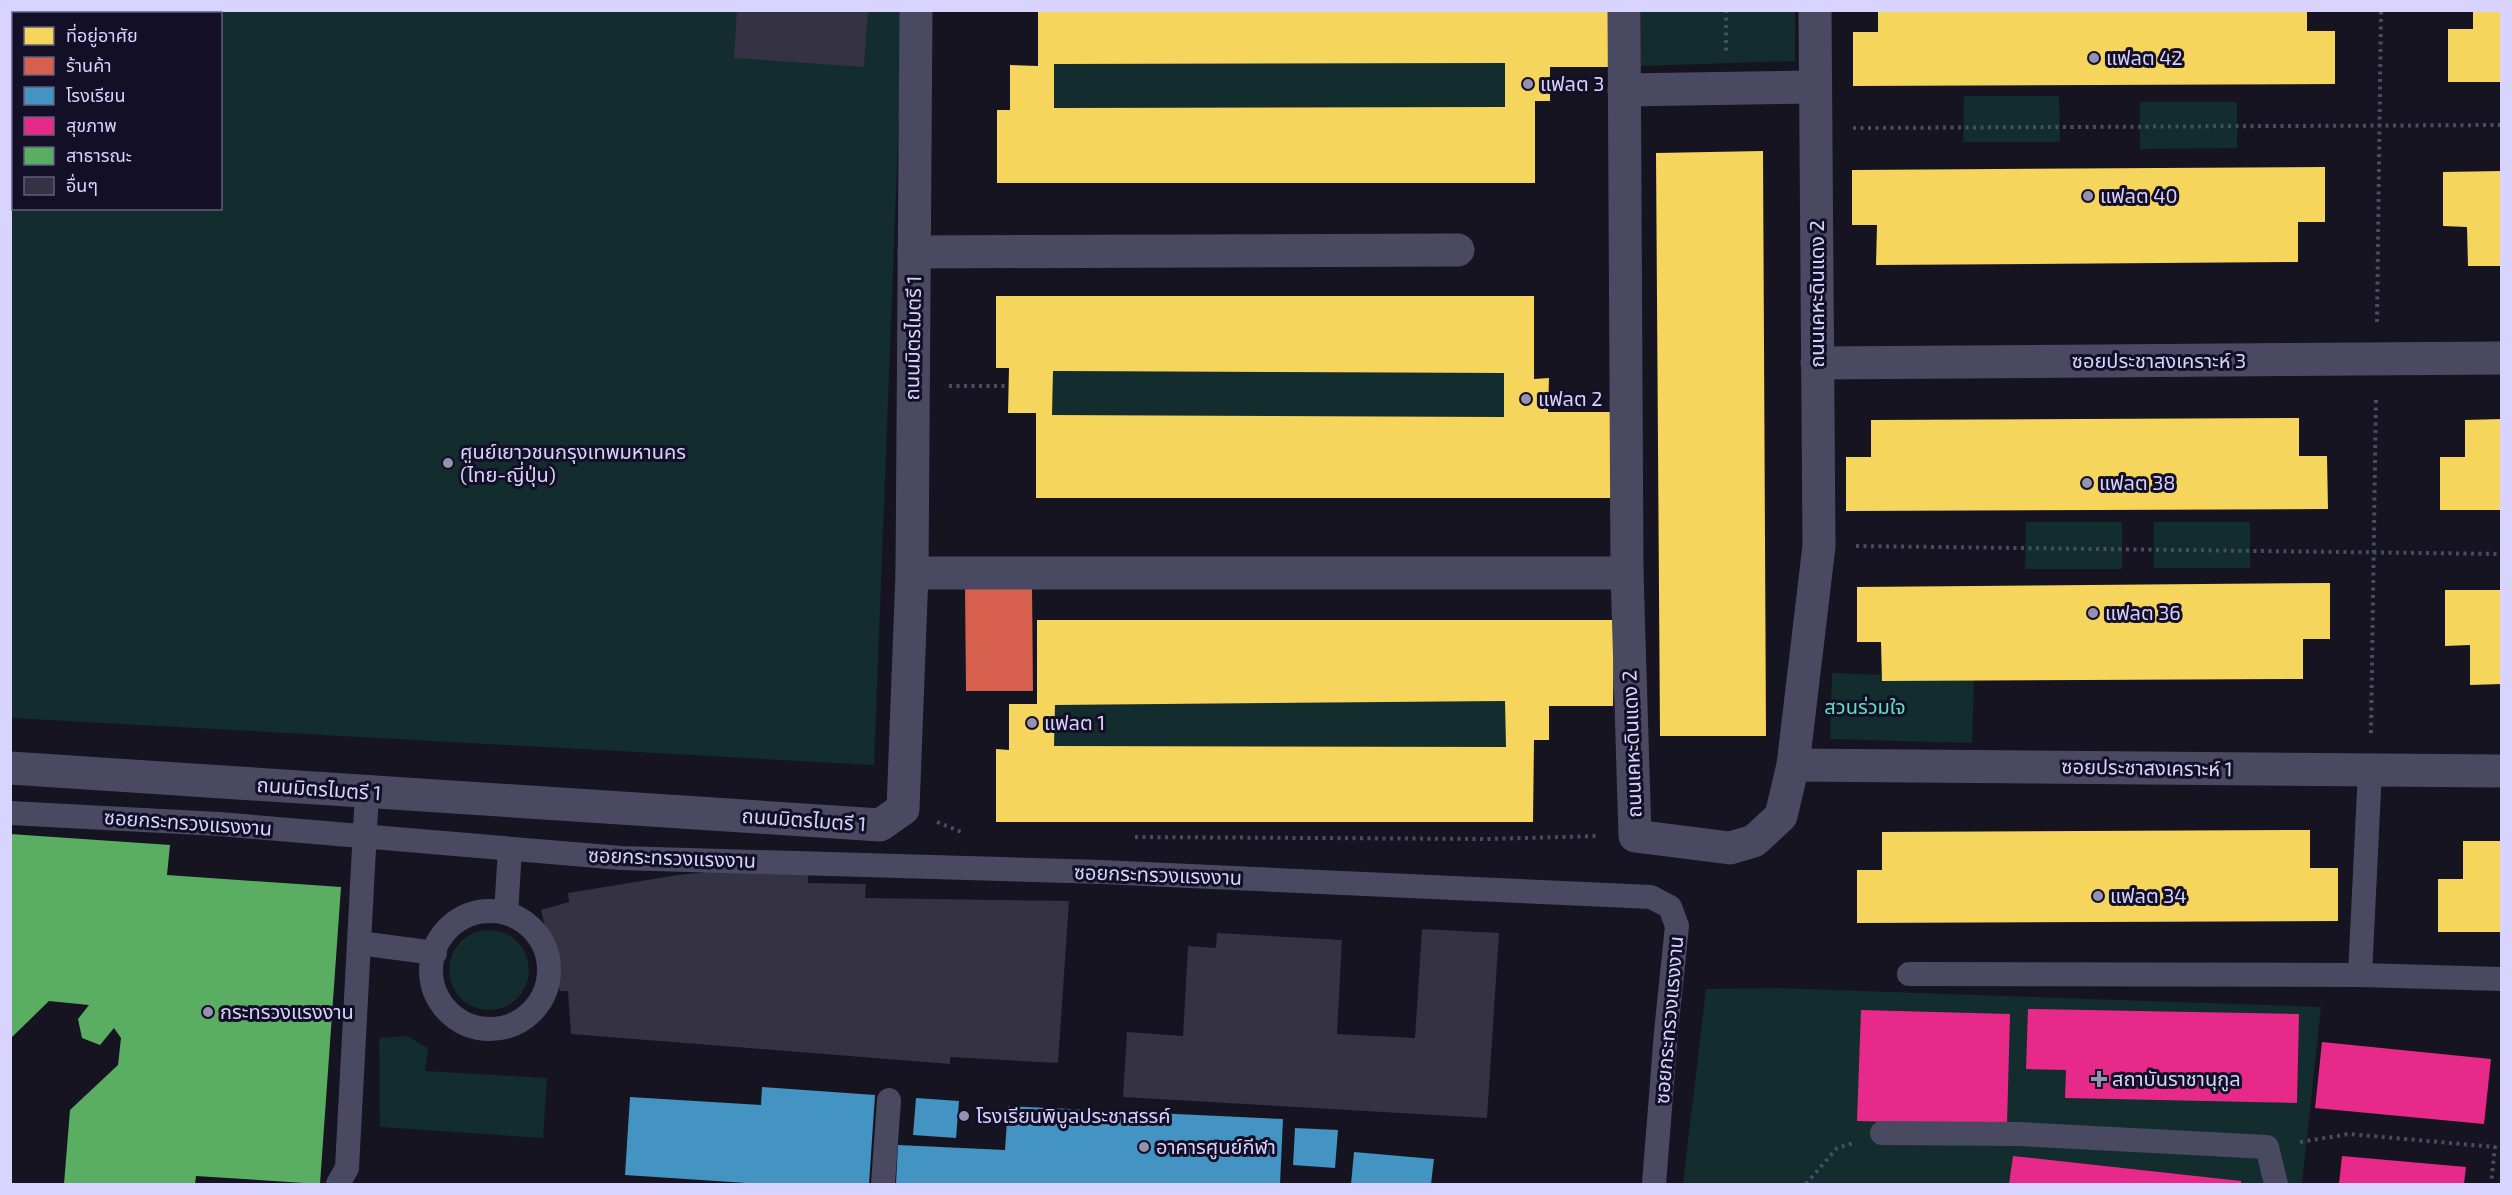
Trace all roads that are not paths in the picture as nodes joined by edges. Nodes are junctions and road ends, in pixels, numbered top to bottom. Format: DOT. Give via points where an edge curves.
graph roads {
  1 [pos="916,10"];
  2 [pos="1624,10"];
  3 [pos="1815,10"];
  4 [pos="1815,87"];
  5 [pos="1624,90"];
  6 [pos="1458,250"];
  7 [pos="914,252"];
  8 [pos="2502,358"];
  9 [pos="1817,363"];
  10 [pos="912,573"];
  11 [pos="1627,573"];
  12 [pos="1793,765"];
  13 [pos="10,768"];
  14 [pos="2370,770"];
  15 [pos="2502,771"];
  16 [pos="367,792"];
  17 [pos="10,813"];
  18 [pos="364,837"];
  19 [pos="510,849"];
  20 [pos="506,913"];
  21 [pos="359,943"];
  22 [pos="435,953"];
  23 [pos="1909,974"];
  24 [pos="2360,975"];
  25 [pos="2502,979"];
  26 [pos="889,1100"];
  27 [pos="1882,1133"];
  28 [pos="338,1185"];
  29 [pos="883,1185"];
  30 [pos="1654,1185"];
  31 [pos="2276,1185"];
  1 -- 7 [label="street, ถนนมิตรไมตรี 1"];
  2 -- 5 [label="street, ถนนเคหะดินแดง 2"];
  3 -- 4 [label="street, ถนนเคหะดินแดง 2"];
  4 -- 5 [label="street"];
  4 -- 9 [label="street, ถนนเคหะดินแดง 2"];
  5 -- 11 [label="street, ถนนเคหะดินแดง 2"];
  6 -- 7 [label="street"];
  7 -- 10 [label="street, ถนนมิตรไมตรี 1"];
  8 -- 9 [label="street, ซอยประชาสงเคราะห์ 3"];
  9 -- 12 [label="street, ถนนเคหะดินแดง 2" via="1819,546"];
  10 -- 11 [label="street"];
  10 -- 16 [label="street, ถนนมิตรไมตรี 1" via="903,809 880,825"];
  11 -- 12 [label="street, ถนนเคหะดินแดง 2" via="1635,836 1730,848 1754,841 1781,816"];
  12 -- 14 [label="street, ซอยประชาสงเคราะห์ 1"];
  13 -- 16 [label="street, ถนนมิตรไมตรี 1"];
  14 -- 15 [label="street, ซอยประชาสงเคราะห์ 1"];
  14 -- 24 [label="lane"];
  16 -- 18 [label="lane"];
  17 -- 18 [label="lane, ซอยกระทรวงแรงงาน" via="219,824"];
  18 -- 19 [label="lane, ซอยกระทรวงแรงงาน"];
  18 -- 21 [label="lane"];
  19 -- 20 [label="lane"];
  19 -- 30 [label="lane, ซอยกระทรวงแรงงาน" via="621,858 1102,872 1651,897 1670,907 1677,926"];
  20 -- 22 [label="lane" via="486,910 467,915 438,941"];
  20 -- 22 [label="lane" via="524,921 538,934 549,970 546,990 537,1007 522,1020 504,1027 485,1028 466,1024 450,1013 438,998 432,979"];
  21 -- 22 [label="lane"];
  21 -- 28 [label="lane" via="347,1168"];
  23 -- 24 [label="lane"];
  24 -- 25 [label="lane"];
  26 -- 29 [label="lane"];
  27 -- 31 [label="lane" via="2018,1134 2267,1147"];
}
